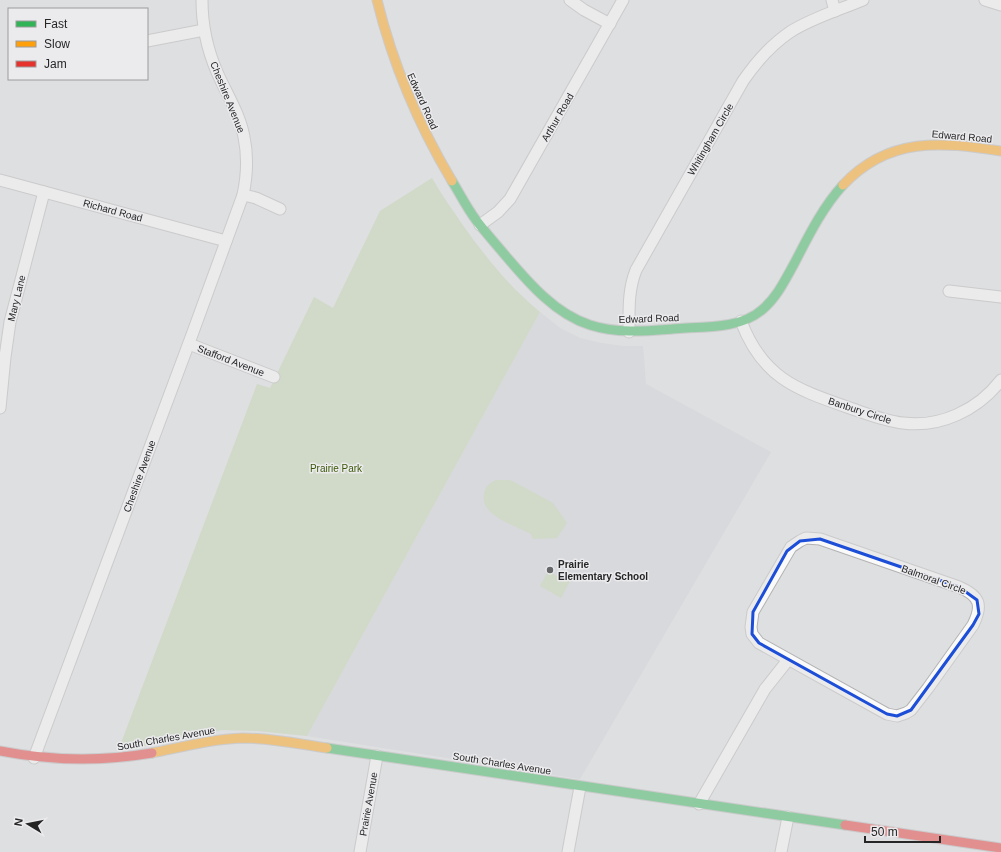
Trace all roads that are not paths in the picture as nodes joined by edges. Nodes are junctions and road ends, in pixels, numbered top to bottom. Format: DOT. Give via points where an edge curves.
graph roads {
  1 [pos="202,0"];
  2 [pos="377,0"];
  3 [pos="570,0"];
  4 [pos="623,0"];
  5 [pos="863,0"];
  6 [pos="985,0"];
  7 [pos="833,5"];
  8 [pos="1001,5"];
  9 [pos="610,24"];
  10 [pos="204,30"];
  11 [pos="148,40"];
  12 [pos="1001,151"];
  13 [pos="0,180"];
  14 [pos="44,192"];
  15 [pos="243,195"];
  16 [pos="280,209"];
  17 [pos="480,225"];
  18 [pos="226,241"];
  19 [pos="949,291"];
  20 [pos="1001,297"];
  21 [pos="741,321"];
  22 [pos="629,332"];
  23 [pos="189,344"];
  24 [pos="274,377"];
  25 [pos="1001,380"];
  26 [pos="0,408"];
  27 [pos="788,660"];
  28 [pos="0,751"];
  29 [pos="377,756"];
  30 [pos="34,758"];
  31 [pos="580,786"];
  32 [pos="699,804"];
  33 [pos="788,817"];
  34 [pos="966,847"];
  35 [pos="1001,848"];
  36 [pos="360,852"];
  37 [pos="568,852"];
  38 [pos="781,852"];
  1 -- 10 [label="street, Cheshire Avenue"];
  2 -- 17 [label="street, Edward Road" via="396,65 413,110 440,162"];
  3 -- 9 [label="street"];
  4 -- 9 [label="street, Arthur Road"];
  5 -- 7 [label="street, Whitingham Circle"];
  6 -- 8 [label="street"];
  7 -- 22 [label="street, Whitingham Circle" via="790,32 766,52 743,81 636,270 629,297"];
  9 -- 17 [label="street, Arthur Road" via="510,199"];
  10 -- 11 [label="street"];
  10 -- 15 [label="street, Cheshire Avenue" via="217,72 239,118 244,137 247,164"];
  12 -- 21 [label="street, Edward Road" via="951,144 926,144 893,151 867,164 847,181 827,205 770,303 752,317"];
  13 -- 14 [label="street, Richard Road"];
  14 -- 18 [label="street, Richard Road"];
  14 -- 26 [label="street, Mary Lane" via="10,322"];
  15 -- 16 [label="street"];
  15 -- 18 [label="street, Cheshire Avenue"];
  17 -- 22 [label="street, Edward Road" via="554,306 590,325"];
  18 -- 23 [label="street, Cheshire Avenue"];
  19 -- 20 [label="street"];
  21 -- 22 [label="street, Edward Road"];
  21 -- 25 [label="street, Banbury Circle" via="756,353 783,379 813,395 890,421 926,423 956,415 981,401"];
  23 -- 24 [label="street, Stafford Avenue"];
  23 -- 30 [label="street, Cheshire Avenue"];
  27 -- 27 [label="street, Balmoral Circle" via="755,639 751,620 753,612 788,552 795,543 806,538 820,539 959,587 969,591 979,606 979,614 973,625 906,714 886,714"];
  27 -- 32 [label="street" via="765,689"];
  28 -- 30 [label="street, South Charles Avenue"];
  29 -- 30 [label="street, South Charles Avenue" via="290,742 237,738 99,760"];
  29 -- 31 [label="street, South Charles Avenue"];
  29 -- 36 [label="street, Prairie Avenue"];
  31 -- 32 [label="street, South Charles Avenue"];
  31 -- 37 [label="street"];
  32 -- 33 [label="street, South Charles Avenue"];
  33 -- 34 [label="street, South Charles Avenue"];
  33 -- 38 [label="street"];
  34 -- 35 [label="street, South Charles Avenue"];
}
